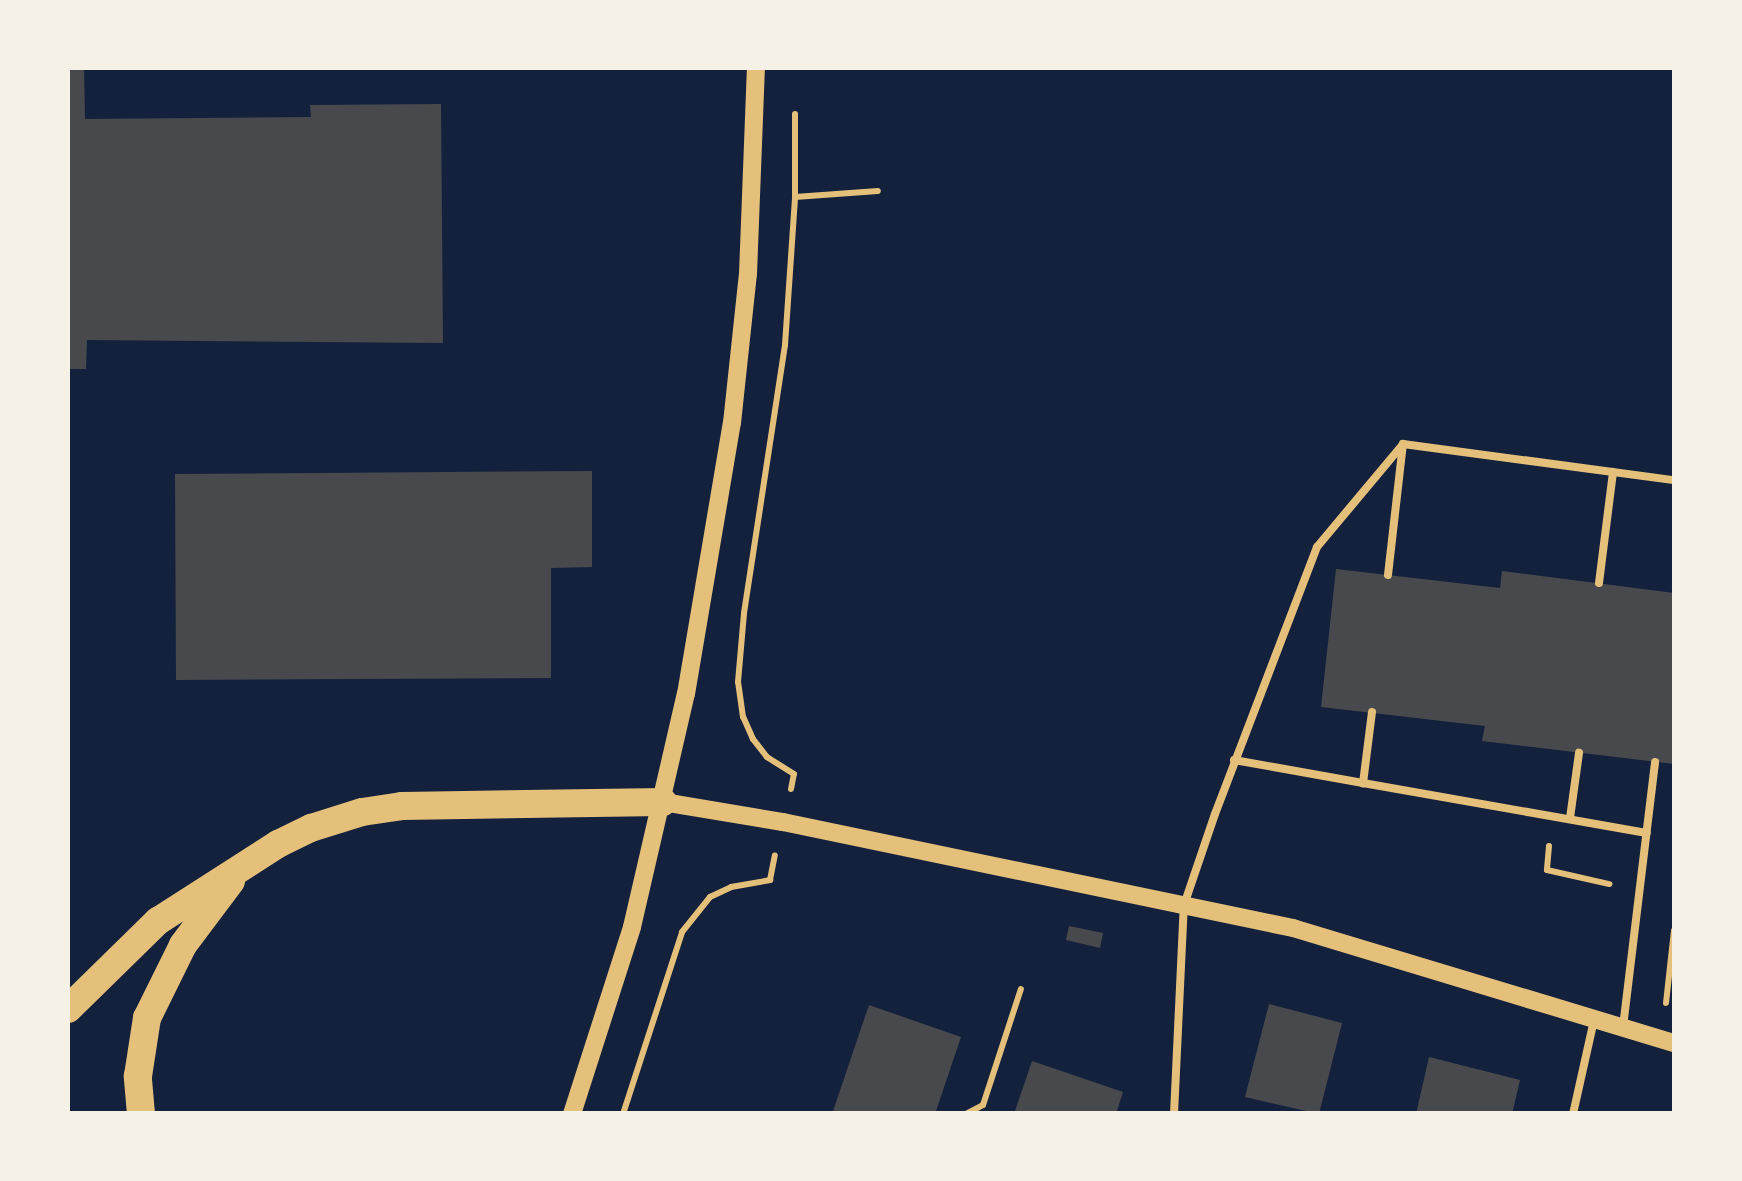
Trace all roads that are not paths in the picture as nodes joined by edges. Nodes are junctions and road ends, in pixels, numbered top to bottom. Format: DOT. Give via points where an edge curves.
graph roads {
  1 [pos="756,68"];
  2 [pos="1403,444"];
  3 [pos="1613,472"];
  4 [pos="1674,480"];
  5 [pos="1388,575"];
  6 [pos="1599,583"];
  7 [pos="1372,712"];
  8 [pos="1578,753"];
  9 [pos="1234,760"];
  10 [pos="1655,762"];
  11 [pos="1363,783"];
  12 [pos="663,802"];
  13 [pos="1570,818"];
  14 [pos="1647,833"];
  15 [pos="242,866"];
  16 [pos="1184,905"];
  17 [pos="68,1008"];
  18 [pos="1595,1018"];
  19 [pos="1622,1027"];
  20 [pos="1668,1041"];
  21 [pos="141,1114"];
  22 [pos="572,1114"];
  23 [pos="1174,1114"];
  24 [pos="1573,1114"];
  1 -- 12 [label="street" via="748,274 732,423"];
  2 -- 3 [label="lane"];
  2 -- 5 [label="lane"];
  2 -- 9 [label="lane" via="1317,547"];
  3 -- 4 [label="lane"];
  3 -- 6 [label="lane"];
  7 -- 11 [label="lane"];
  8 -- 13 [label="lane"];
  9 -- 11 [label="lane"];
  9 -- 16 [label="lane"];
  10 -- 14 [label="lane"];
  11 -- 13 [label="lane"];
  12 -- 15 [label="highway" via="543,800 362,812 312,828"];
  12 -- 16 [label="street"];
  12 -- 22 [label="street" via="632,928"];
  13 -- 14 [label="lane"];
  14 -- 19 [label="lane"];
  15 -- 17 [label="highway" via="158,921"];
  15 -- 21 [label="highway" via="159,986 141,1046"];
  16 -- 18 [label="street" via="1294,928"];
  16 -- 23 [label="lane"];
  18 -- 19 [label="street"];
  18 -- 24 [label="lane"];
  19 -- 20 [label="street"];
}
